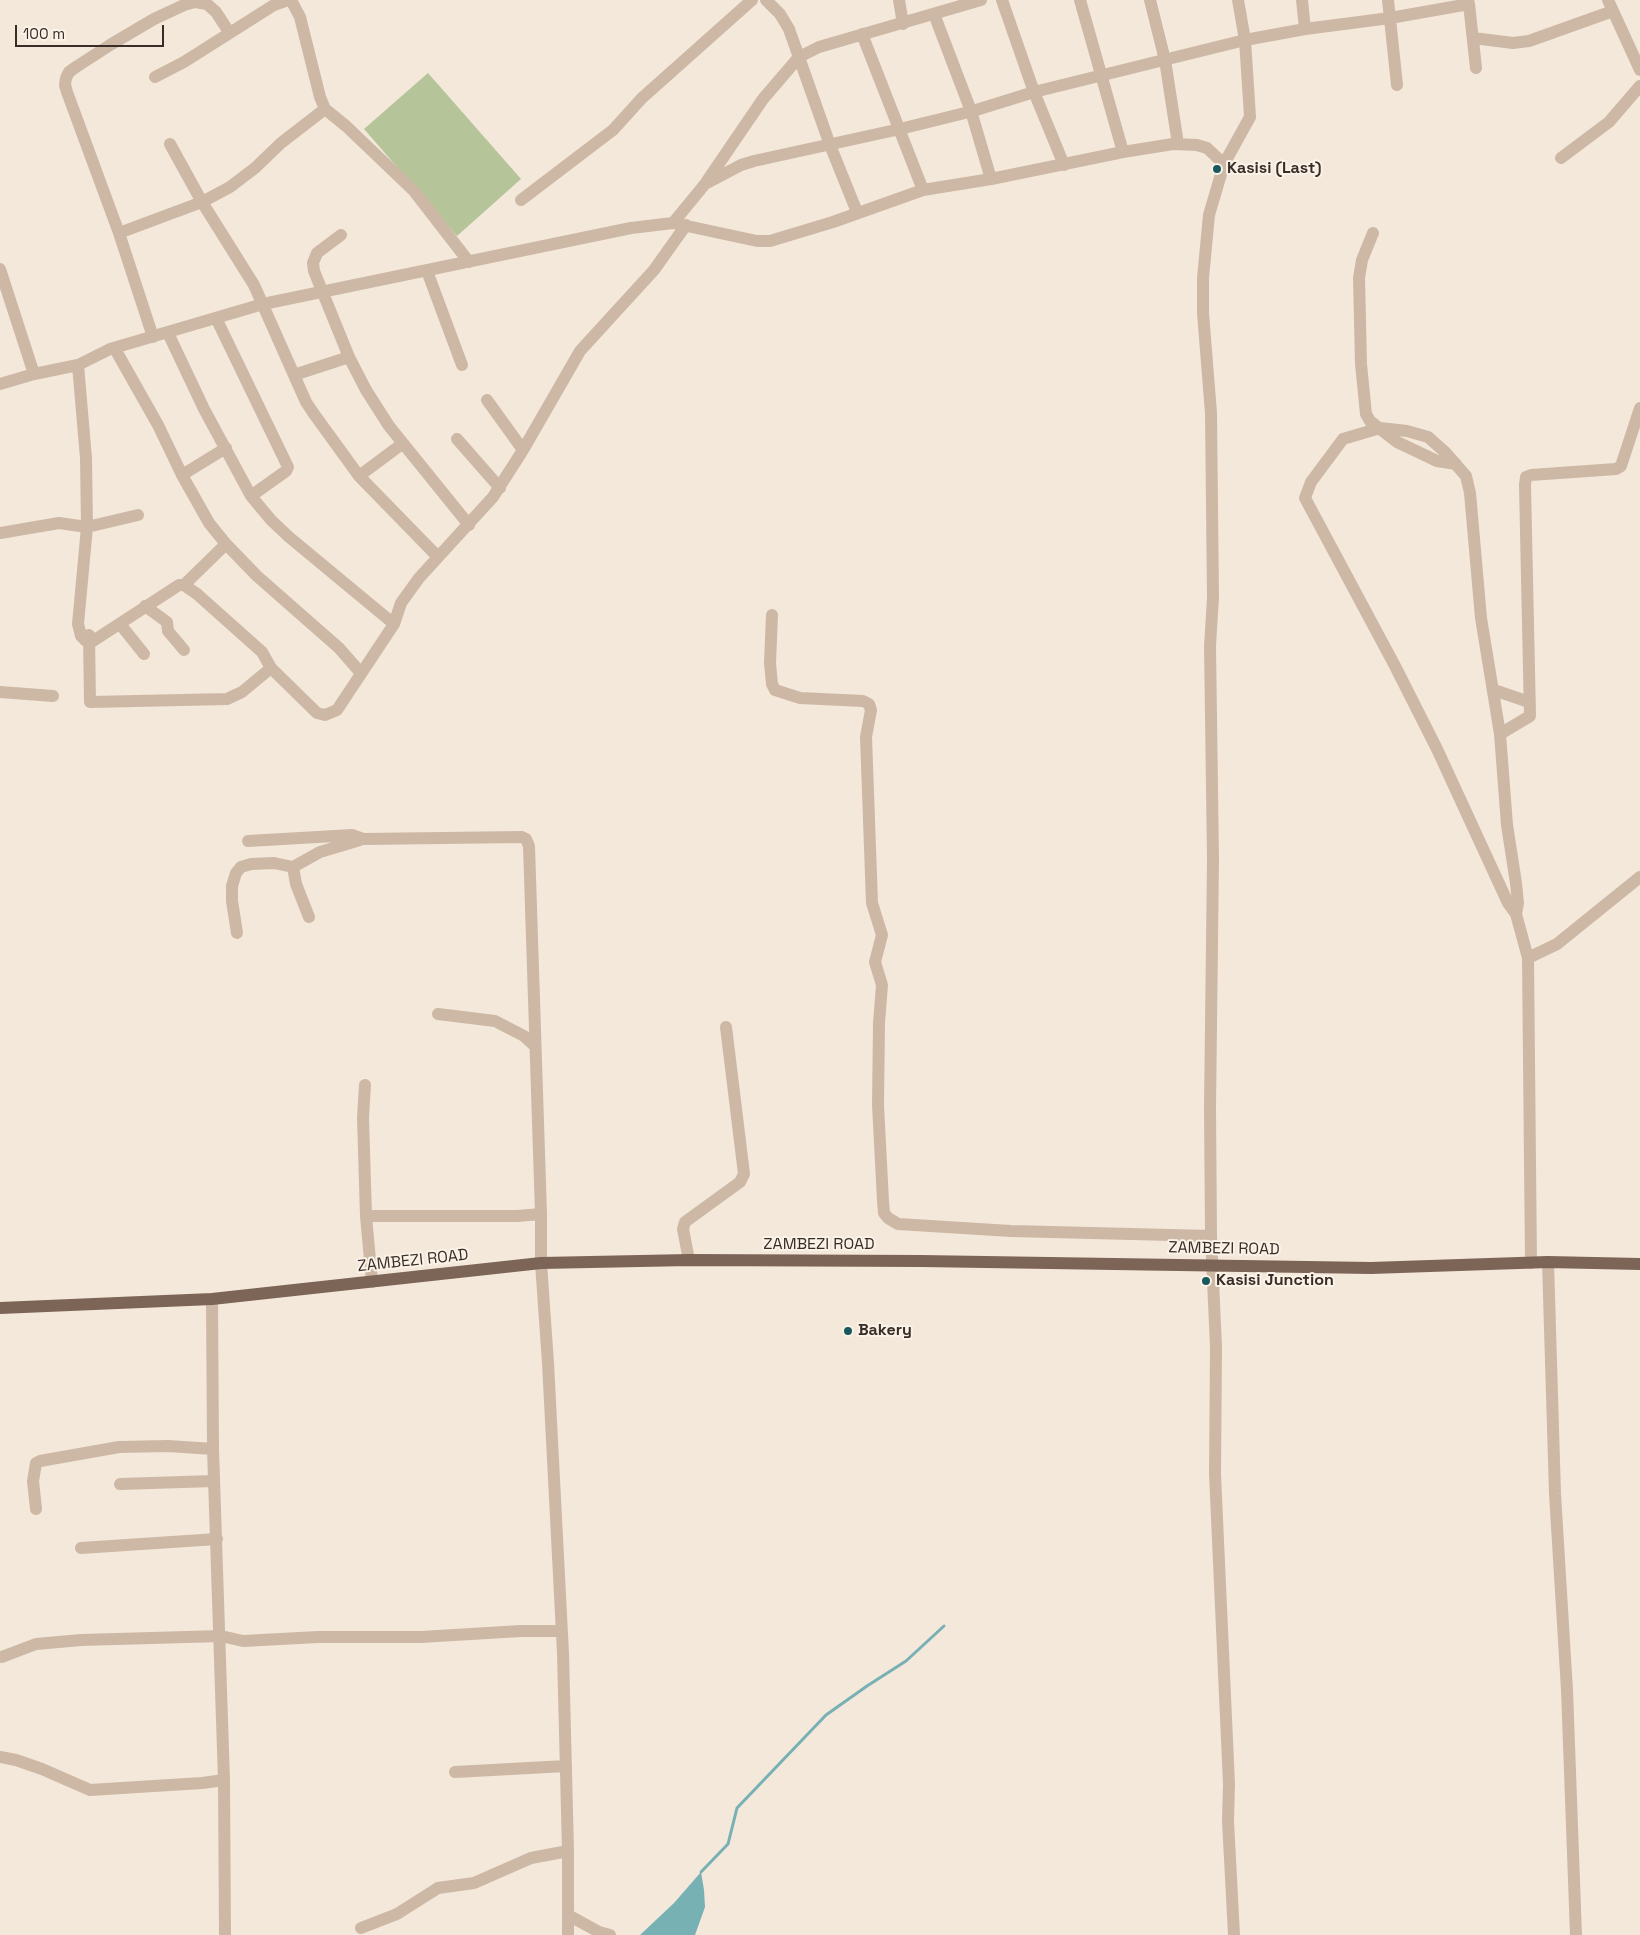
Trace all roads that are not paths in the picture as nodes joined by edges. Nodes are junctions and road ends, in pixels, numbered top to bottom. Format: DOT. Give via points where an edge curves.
graph roads {
  1 [pos="289,0"];
  2 [pos="752,0"];
  3 [pos="766,0"];
  4 [pos="899,0"];
  5 [pos="976,0"];
  6 [pos="1002,0"];
  7 [pos="1080,0"];
  8 [pos="1150,0"];
  9 [pos="1238,0"];
  10 [pos="1302,0"];
  11 [pos="1388,0"];
  12 [pos="1468,2"];
  13 [pos="1611,6"];
  14 [pos="934,14"];
  15 [pos="1390,18"];
  16 [pos="903,24"];
  17 [pos="1305,29"];
  18 [pos="229,32"];
  19 [pos="862,34"];
  20 [pos="1473,38"];
  21 [pos="1245,40"];
  22 [pos="799,57"];
  23 [pos="1165,60"];
  24 [pos="1476,68"];
  25 [pos="1640,70"];
  26 [pos="1102,75"];
  27 [pos="155,77"];
  28 [pos="1397,85"];
  29 [pos="1640,86"];
  30 [pos="1034,92"];
  31 [pos="325,109"];
  32 [pos="970,111"];
  33 [pos="900,129"];
  34 [pos="170,144"];
  35 [pos="1178,144"];
  36 [pos="830,145"];
  37 [pos="1123,152"];
  38 [pos="1561,158"];
  39 [pos="1224,164"];
  40 [pos="1064,165"];
  41 [pos="991,179"];
  42 [pos="705,184"];
  43 [pos="923,190"];
  44 [pos="521,200"];
  45 [pos="202,202"];
  46 [pos="857,212"];
  47 [pos="673,222"];
  48 [pos="686,225"];
  49 [pos="119,233"];
  50 [pos="1373,233"];
  51 [pos="340,235"];
  52 [pos="469,262"];
  53 [pos="0,269"];
  54 [pos="428,271"];
  55 [pos="324,291"];
  56 [pos="263,304"];
  57 [pos="216,318"];
  58 [pos="168,333"];
  59 [pos="153,337"];
  60 [pos="115,349"];
  61 [pos="349,357"];
  62 [pos="462,364"];
  63 [pos="78,365"];
  64 [pos="34,374"];
  65 [pos="294,375"];
  66 [pos="0,384"];
  67 [pos="487,400"];
  68 [pos="1640,408"];
  69 [pos="1380,428"];
  70 [pos="457,439"];
  71 [pos="402,444"];
  72 [pos="226,448"];
  73 [pos="523,450"];
  74 [pos="1456,464"];
  75 [pos="182,475"];
  76 [pos="359,476"];
  77 [pos="500,488"];
  78 [pos="251,496"];
  79 [pos="138,515"];
  80 [pos="469,525"];
  81 [pos="87,527"];
  82 [pos="0,533"];
  83 [pos="226,544"];
  84 [pos="438,557"];
  85 [pos="184,585"];
  86 [pos="145,606"];
  87 [pos="772,614"];
  88 [pos="120,624"];
  89 [pos="394,624"];
  90 [pos="89,635"];
  91 [pos="184,650"];
  92 [pos="144,654"];
  93 [pos="270,668"];
  94 [pos="360,672"];
  95 [pos="1494,690"];
  96 [pos="0,692"];
  97 [pos="53,696"];
  98 [pos="1529,702"];
  99 [pos="1500,734"];
  100 [pos="362,839"];
  101 [pos="248,841"];
  102 [pos="293,868"];
  103 [pos="1640,877"];
  104 [pos="1516,914"];
  105 [pos="309,917"];
  106 [pos="237,933"];
  107 [pos="1528,958"];
  108 [pos="438,1014"];
  109 [pos="726,1027"];
  110 [pos="535,1046"];
  111 [pos="365,1085"];
  112 [pos="541,1214"];
  113 [pos="366,1216"];
  114 [pos="1211,1236"];
  115 [pos="689,1260"];
  116 [pos="1548,1262"];
  117 [pos="1531,1263"];
  118 [pos="541,1264"];
  119 [pos="1640,1264"];
  120 [pos="1214,1265"];
  121 [pos="372,1282"];
  122 [pos="212,1299"];
  123 [pos="0,1308"];
  124 [pos="213,1449"];
  125 [pos="214,1481"];
  126 [pos="120,1484"];
  127 [pos="36,1509"];
  128 [pos="217,1539"];
  129 [pos="81,1548"];
  130 [pos="561,1631"];
  131 [pos="221,1636"];
  132 [pos="2,1657"];
  133 [pos="0,1757"];
  134 [pos="566,1766"];
  135 [pos="455,1772"];
  136 [pos="224,1780"];
  137 [pos="568,1851"];
  138 [pos="568,1915"];
  139 [pos="361,1928"];
  140 [pos="225,1935"];
  141 [pos="568,1935"];
  142 [pos="610,1935"];
  143 [pos="1234,1935"];
  144 [pos="1576,1935"];
  1 -- 18 [label="street" via="274,5"];
  1 -- 31 [label="street" via="300,17"];
  2 -- 44 [label="street" via="642,98 613,130"];
  3 -- 22 [label="street" via="785,22"];
  4 -- 16 [label="street"];
  5 -- 14 [label="street"];
  6 -- 30 [label="street"];
  7 -- 26 [label="street"];
  8 -- 23 [label="street"];
  9 -- 21 [label="street"];
  10 -- 17 [label="street"];
  11 -- 15 [label="street"];
  12 -- 15 [label="street"];
  12 -- 20 [label="street"];
  13 -- 20 [label="street" via="1529,41 1513,43"];
  13 -- 25 [label="street"];
  14 -- 16 [label="street"];
  14 -- 32 [label="street"];
  15 -- 17 [label="street"];
  15 -- 28 [label="street"];
  16 -- 19 [label="street"];
  17 -- 21 [label="street"];
  18 -- 27 [label="street"];
  18 -- 49 [label="street" via="207,4 195,2 154,19 69,72 65,86"];
  19 -- 22 [label="street" via="819,47"];
  19 -- 33 [label="street"];
  20 -- 24 [label="street"];
  21 -- 23 [label="street"];
  21 -- 39 [label="street" via="1250,117"];
  22 -- 36 [label="street"];
  22 -- 42 [label="street" via="763,99"];
  23 -- 26 [label="street"];
  23 -- 35 [label="street"];
  26 -- 30 [label="street"];
  26 -- 37 [label="street"];
  29 -- 38 [label="street" via="1609,122"];
  30 -- 32 [label="street"];
  30 -- 40 [label="street"];
  31 -- 45 [label="street" via="230,187"];
  31 -- 52 [label="street" via="414,191"];
  32 -- 33 [label="street"];
  32 -- 41 [label="street"];
  33 -- 36 [label="street"];
  33 -- 43 [label="street"];
  34 -- 45 [label="street"];
  35 -- 37 [label="street"];
  35 -- 39 [label="street" via="1202,146"];
  36 -- 42 [label="street" via="741,165"];
  36 -- 46 [label="street"];
  37 -- 40 [label="street"];
  39 -- 114 [label="street" via="1209,214 1203,278 1211,413 1213,579 1210,646 1213,860"];
  40 -- 41 [label="street"];
  41 -- 43 [label="street"];
  42 -- 47 [label="street"];
  43 -- 46 [label="street"];
  45 -- 49 [label="street"];
  45 -- 56 [label="street" via="245,268"];
  46 -- 48 [label="street" via="770,241"];
  47 -- 48 [label="street"];
  47 -- 52 [label="street" via="639,226"];
  48 -- 73 [label="street" via="654,270 580,351"];
  49 -- 59 [label="street"];
  50 -- 69 [label="street" via="1359,278 1361,364 1366,414"];
  51 -- 55 [label="street" via="314,258 314,271"];
  52 -- 54 [label="street"];
  53 -- 64 [label="street"];
  54 -- 55 [label="street"];
  54 -- 62 [label="street"];
  55 -- 56 [label="street"];
  55 -- 61 [label="street"];
  56 -- 57 [label="street"];
  56 -- 65 [label="street"];
  57 -- 58 [label="street"];
  57 -- 78 [label="street" via="288,467"];
  58 -- 59 [label="street"];
  58 -- 72 [label="street"];
  59 -- 60 [label="street"];
  60 -- 63 [label="street"];
  60 -- 75 [label="street" via="158,424"];
  61 -- 65 [label="street"];
  61 -- 71 [label="street" via="375,406"];
  63 -- 64 [label="street"];
  63 -- 81 [label="street" via="86,458"];
  64 -- 66 [label="street"];
  65 -- 76 [label="street" via="314,414"];
  67 -- 73 [label="street"];
  68 -- 98 [label="street" via="1624,462 1616,469 1531,474 1526,477"];
  69 -- 74 [label="street" via="1415,451 1437,461"];
  69 -- 74 [label="street" via="1428,437"];
  69 -- 104 [label="street" via="1343,440 1311,482 1305,498 1395,666"];
  70 -- 77 [label="street"];
  71 -- 76 [label="street"];
  71 -- 80 [label="street"];
  72 -- 75 [label="street"];
  72 -- 78 [label="street"];
  73 -- 77 [label="street"];
  74 -- 95 [label="street" via="1466,476 1470,493 1481,618"];
  75 -- 83 [label="street" via="199,507"];
  76 -- 84 [label="street"];
  77 -- 80 [label="street"];
  78 -- 89 [label="street" via="288,537"];
  79 -- 81 [label="street"];
  80 -- 84 [label="street"];
  81 -- 82 [label="street" via="59,523"];
  81 -- 90 [label="street" via="78,624 86,641"];
  83 -- 85 [label="street"];
  83 -- 94 [label="street" via="339,648"];
  84 -- 89 [label="street" via="401,603"];
  85 -- 86 [label="street"];
  85 -- 93 [label="street" via="262,652"];
  86 -- 88 [label="street"];
  86 -- 91 [label="street" via="167,622 168,631"];
  87 -- 114 [label="street" via="770,663 775,690 800,698 863,701 871,710 866,746 872,903 882,935 875,962 882,986 878,1105 884,1213 898,1224"];
  88 -- 90 [label="street" via="93,641"];
  88 -- 92 [label="street"];
  89 -- 94 [label="street"];
  90 -- 93 [label="street" via="90,702 227,699 242,692"];
  93 -- 94 [label="street" via="317,713 325,715 337,710"];
  95 -- 98 [label="street"];
  95 -- 99 [label="street"];
  96 -- 97 [label="street"];
  98 -- 99 [label="street" via="1530,716"];
  99 -- 104 [label="street" via="1507,825 1518,902"];
  100 -- 101 [label="street" via="352,836"];
  100 -- 102 [label="street" via="320,852"];
  100 -- 110 [label="street" via="526,839 529,846"];
  102 -- 105 [label="street"];
  102 -- 106 [label="street" via="274,862 241,867 232,886"];
  103 -- 107 [label="street" via="1557,944"];
  104 -- 107 [label="street"];
  107 -- 117 [label="street"];
  108 -- 110 [label="street" via="495,1021 524,1036"];
  109 -- 115 [label="street" via="744,1174 740,1182 685,1222 683,1229"];
  110 -- 112 [label="street"];
  111 -- 113 [label="street"];
  112 -- 113 [label="street"];
  112 -- 118 [label="street"];
  113 -- 121 [label="street"];
  114 -- 120 [label="street"];
  115 -- 118 [label="main road, ZAMBEZI ROAD"];
  115 -- 120 [label="main road, ZAMBEZI ROAD"];
  116 -- 117 [label="main road, ZAMBEZI ROAD"];
  116 -- 119 [label="main road, ZAMBEZI ROAD"];
  116 -- 144 [label="street"];
  117 -- 120 [label="main road, ZAMBEZI ROAD" via="1371,1268"];
  118 -- 121 [label="main road, ZAMBEZI ROAD"];
  118 -- 130 [label="street"];
  120 -- 143 [label="street" via="1216,1474"];
  121 -- 122 [label="main road, ZAMBEZI ROAD"];
  122 -- 123 [label="main road, ZAMBEZI ROAD"];
  122 -- 124 [label="street"];
  124 -- 125 [label="street"];
  124 -- 127 [label="street" via="119,1447 40,1461 36,1463 33,1481"];
  125 -- 126 [label="street"];
  125 -- 128 [label="street"];
  128 -- 129 [label="street"];
  128 -- 131 [label="street"];
  130 -- 131 [label="street" via="243,1641"];
  130 -- 134 [label="street"];
  131 -- 132 [label="street" via="36,1644"];
  131 -- 136 [label="street"];
  133 -- 136 [label="street" via="42,1769 90,1790"];
  134 -- 135 [label="street"];
  134 -- 137 [label="street"];
  136 -- 140 [label="street"];
  137 -- 138 [label="street"];
  137 -- 139 [label="street" via="531,1858 474,1883 438,1888 397,1914"];
  138 -- 141 [label="street"];
  138 -- 142 [label="street"];
}
